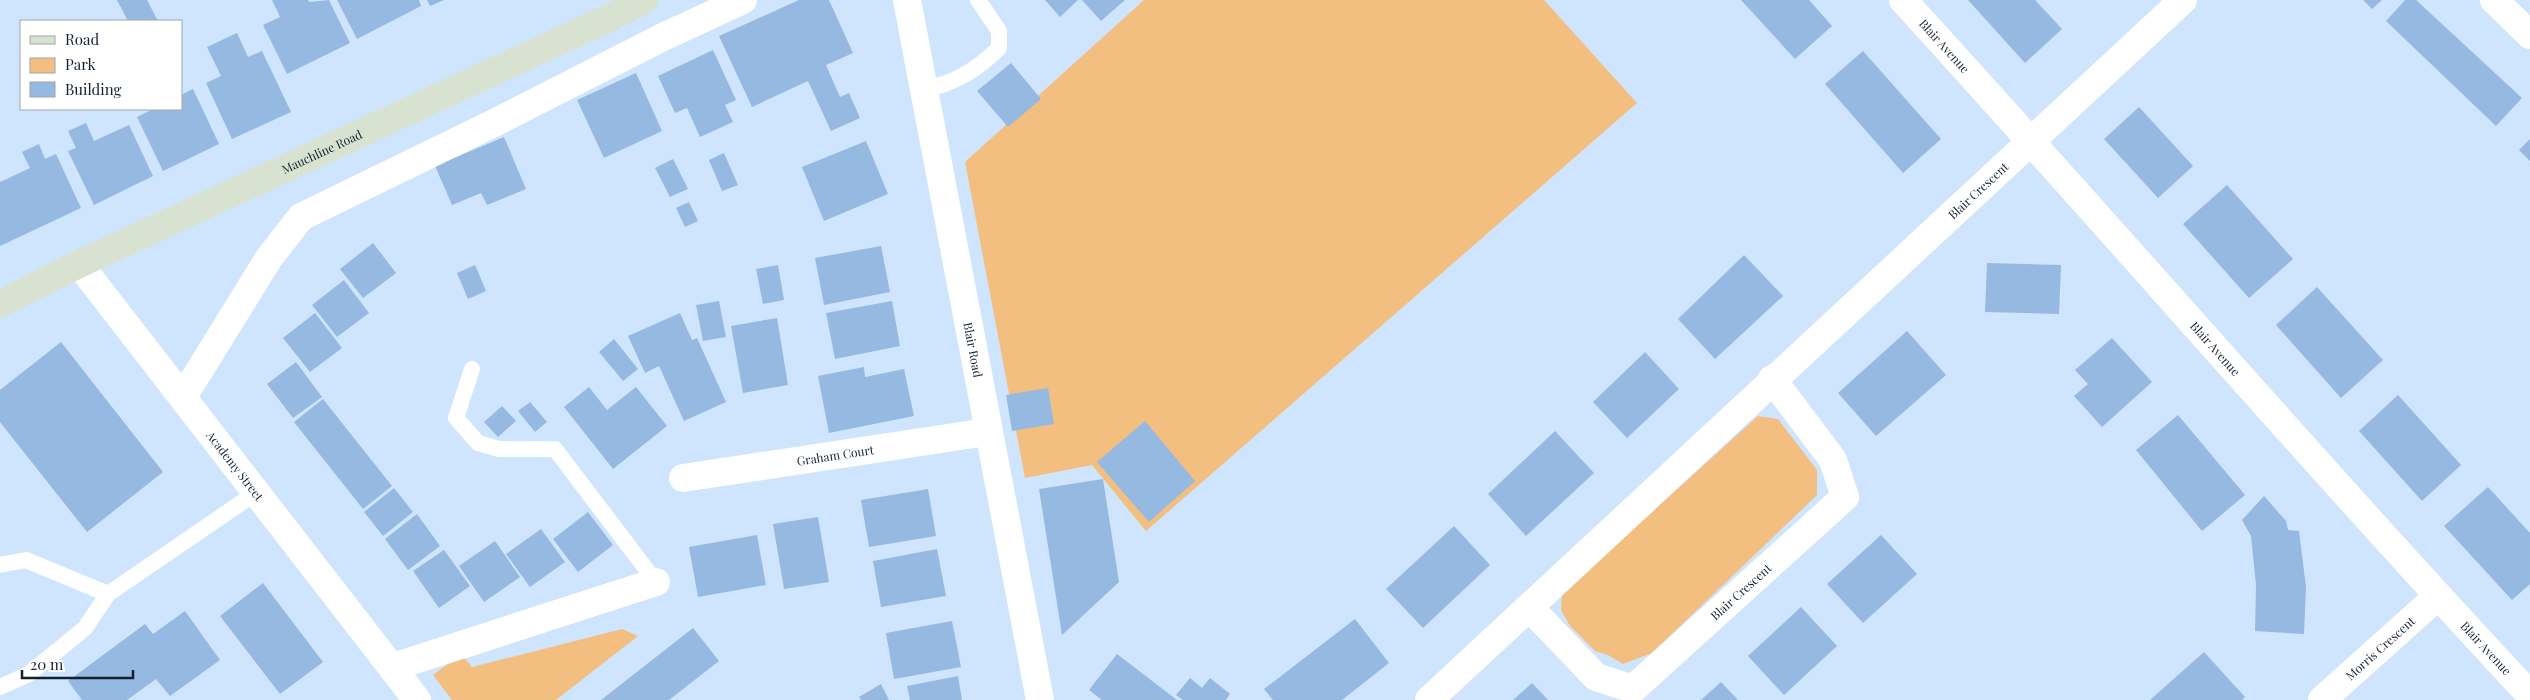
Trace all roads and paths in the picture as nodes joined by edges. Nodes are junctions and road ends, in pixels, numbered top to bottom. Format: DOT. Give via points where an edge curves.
graph roads {
  1 [pos="644,0"];
  2 [pos="742,0"];
  3 [pos="907,0"];
  4 [pos="978,0"];
  5 [pos="1902,0"];
  6 [pos="2183,0"];
  7 [pos="2494,0"];
  8 [pos="2530,35"];
  9 [pos="925,90"];
  10 [pos="2032,141"];
  11 [pos="79,264"];
  12 [pos="0,304"];
  13 [pos="472,369"];
  14 [pos="1772,379"];
  15 [pos="183,397"];
  16 [pos="987,432"];
  17 [pos="683,478"];
  18 [pos="257,492"];
  19 [pos="0,565"];
  20 [pos="656,582"];
  21 [pos="108,594"];
  22 [pos="2438,596"];
  23 [pos="1529,607"];
  24 [pos="0,687"];
  25 [pos="402,689"];
  26 [pos="2530,696"];
  27 [pos="1040,700"];
  28 [pos="1429,700"];
  29 [pos="2322,700"];
  1 -- 11 [label="main road, Mauchline Road"];
  2 -- 15 [label="street" via="301,217 269,258"];
  3 -- 9 [label="street, Blair Road"];
  4 -- 9 [label="lane" via="999,31 999,48 960,79"];
  5 -- 10 [label="street, Blair Avenue"];
  6 -- 10 [label="street, Blair Crescent"];
  7 -- 8 [label="street"];
  9 -- 16 [label="street, Blair Road"];
  10 -- 14 [label="street, Blair Crescent"];
  10 -- 22 [label="street, Blair Avenue"];
  11 -- 12 [label="main road, Mauchline Road"];
  11 -- 15 [label="street, Academy Street"];
  13 -- 20 [label="lane" via="456,418 478,443 499,449 555,449"];
  14 -- 23 [label="street, Blair Crescent"];
  14 -- 23 [label="street, Blair Crescent" via="1833,460 1845,497 1633,689 1596,677"];
  15 -- 18 [label="street, Academy Street"];
  16 -- 17 [label="street, Graham Court"];
  16 -- 27 [label="street, Blair Road"];
  18 -- 21 [label="lane"];
  18 -- 25 [label="street, Academy Street"];
  19 -- 21 [label="lane" via="26,560"];
  20 -- 25 [label="street, Academy Street"];
  21 -- 24 [label="lane" via="78,634 29,674"];
  22 -- 26 [label="street, Blair Avenue"];
  22 -- 29 [label="street, Morris Crescent"];
  23 -- 28 [label="street, Blair Crescent"];
}
